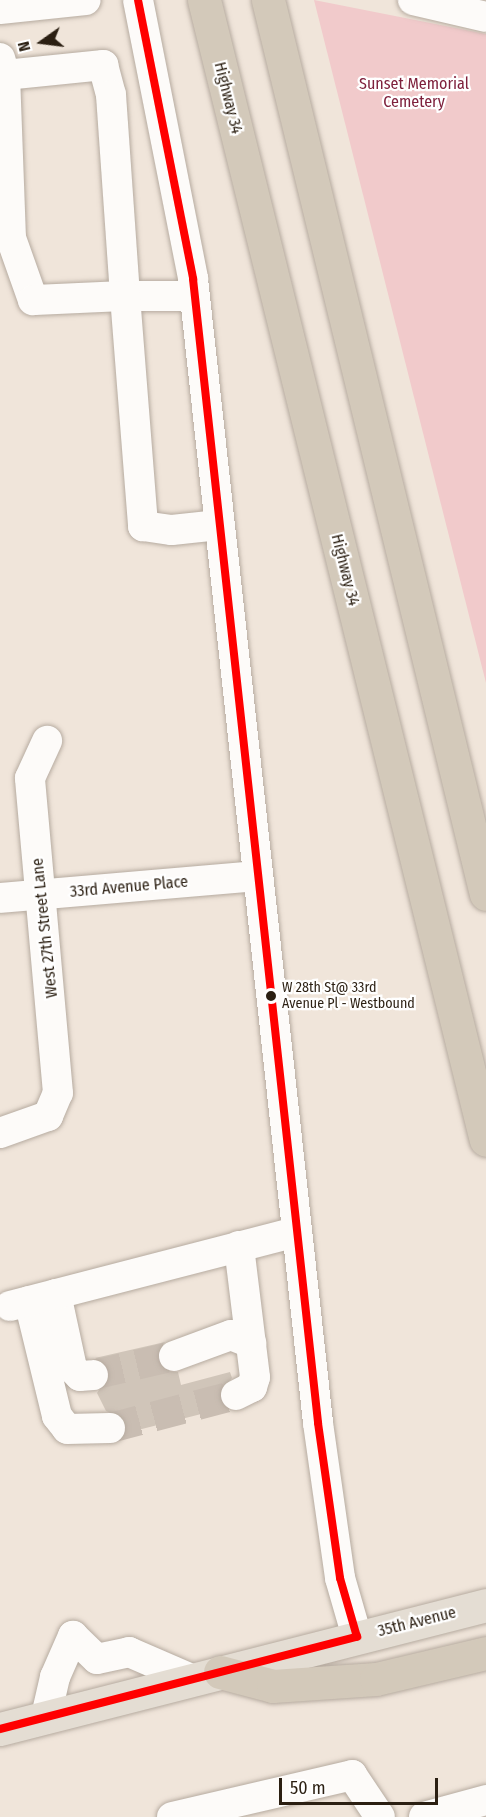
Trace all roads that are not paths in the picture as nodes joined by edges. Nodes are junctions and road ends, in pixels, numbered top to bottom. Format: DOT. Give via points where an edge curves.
graph roads {
  1 [pos="86,0"];
  2 [pos="138,0"];
  3 [pos="204,0"];
  4 [pos="268,0"];
  5 [pos="413,0"];
  6 [pos="0,9"];
  7 [pos="486,17"];
  8 [pos="2,67"];
  9 [pos="125,296"];
  10 [pos="194,296"];
  11 [pos="219,525"];
  12 [pos="47,741"];
  13 [pos="257,876"];
  14 [pos="486,894"];
  15 [pos="41,895"];
  16 [pos="0,898"];
  17 [pos="0,1133"];
  18 [pos="486,1140"];
  19 [pos="297,1232"];
  20 [pos="239,1246"];
  21 [pos="32,1300"];
  22 [pos="251,1343"];
  23 [pos="174,1356"];
  24 [pos="93,1375"];
  25 [pos="236,1395"];
  26 [pos="110,1428"];
  27 [pos="486,1605"];
  28 [pos="357,1636"];
  29 [pos="486,1653"];
  30 [pos="206,1675"];
  31 [pos="46,1716"];
  32 [pos="0,1729"];
  33 [pos="486,1800"];
  34 [pos="172,1817"];
  35 [pos="380,1817"];
  36 [pos="424,1817"];
  1 -- 6 [label="street"];
  2 -- 10 [label="street"];
  3 -- 18 [label="highway, Highway 34"];
  4 -- 14 [label="highway"];
  5 -- 7 [label="street"];
  8 -- 9 [label="street" via="11,238 33,300"];
  8 -- 9 [label="street" via="103,65 111,95"];
  9 -- 10 [label="street"];
  9 -- 11 [label="street" via="143,526 172,530"];
  10 -- 11 [label="street"];
  11 -- 13 [label="street"];
  12 -- 15 [label="street, West 27th Street Lane" via="30,778"];
  13 -- 15 [label="street, 33rd Avenue Place"];
  13 -- 19 [label="street"];
  15 -- 16 [label="street, 33rd Avenue Place"];
  15 -- 17 [label="street, West 27th Street Lane" via="58,1093 48,1116"];
  19 -- 20 [label="street"];
  19 -- 28 [label="street" via="334,1534"];
  20 -- 21 [label="street"];
  20 -- 22 [label="street"];
  21 -- 24 [label="street" via="72,1368 80,1376"];
  21 -- 26 [label="street" via="57,1416 67,1429"];
  22 -- 23 [label="street" via="231,1335"];
  22 -- 25 [label="street" via="255,1377 252,1387"];
  27 -- 28 [label="main road, 35th Avenue"];
  28 -- 30 [label="main road, 35th Avenue"];
  29 -- 30 [label="highway" via="376,1679 273,1686"];
  30 -- 31 [label="main road, 35th Avenue"];
  30 -- 31 [label="street" via="129,1652 97,1659 73,1636 55,1677"];
  31 -- 32 [label="main road, 35th Avenue"];
  33 -- 36 [label="street"];
  34 -- 35 [label="street" via="352,1775"];
}
